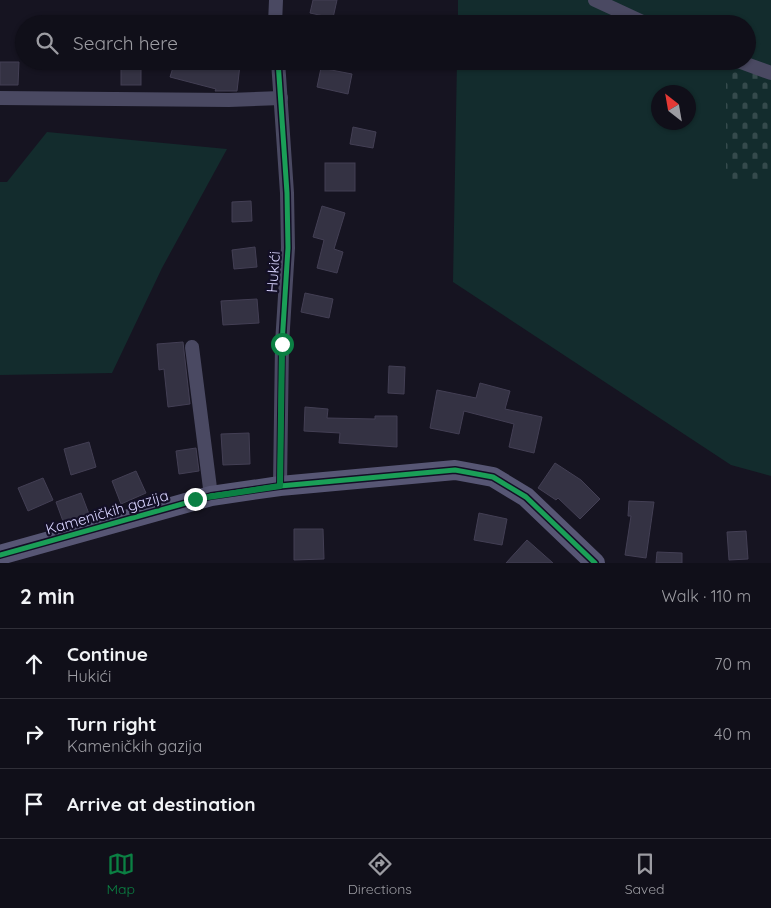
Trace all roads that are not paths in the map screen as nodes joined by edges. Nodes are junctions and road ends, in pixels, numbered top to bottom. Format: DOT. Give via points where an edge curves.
graph roads {
  1 [pos="276,0"];
  2 [pos="595,0"];
  3 [pos="276,15"];
  4 [pos="628,15"];
  5 [pos="756,68"];
  6 [pos="279,70"];
  7 [pos="771,73"];
  8 [pos="0,98"];
  9 [pos="281,98"];
  10 [pos="192,347"];
  11 [pos="280,486"];
  12 [pos="211,496"];
  13 [pos="0,555"];
  14 [pos="595,563"];
  1 -- 3 [label="street"];
  2 -- 4 [label="street"];
  5 -- 7 [label="street"];
  6 -- 9 [label="street, Hukići"];
  8 -- 9 [label="street"];
  9 -- 11 [label="street, Hukići" via="288,248 282,344"];
  10 -- 12 [label="street"];
  11 -- 12 [label="street, Kameničkih gazija"];
  11 -- 14 [label="street, Kameničkih gazija" via="455,470 493,477 526,497"];
  12 -- 13 [label="street, Kameničkih gazija"];
}
